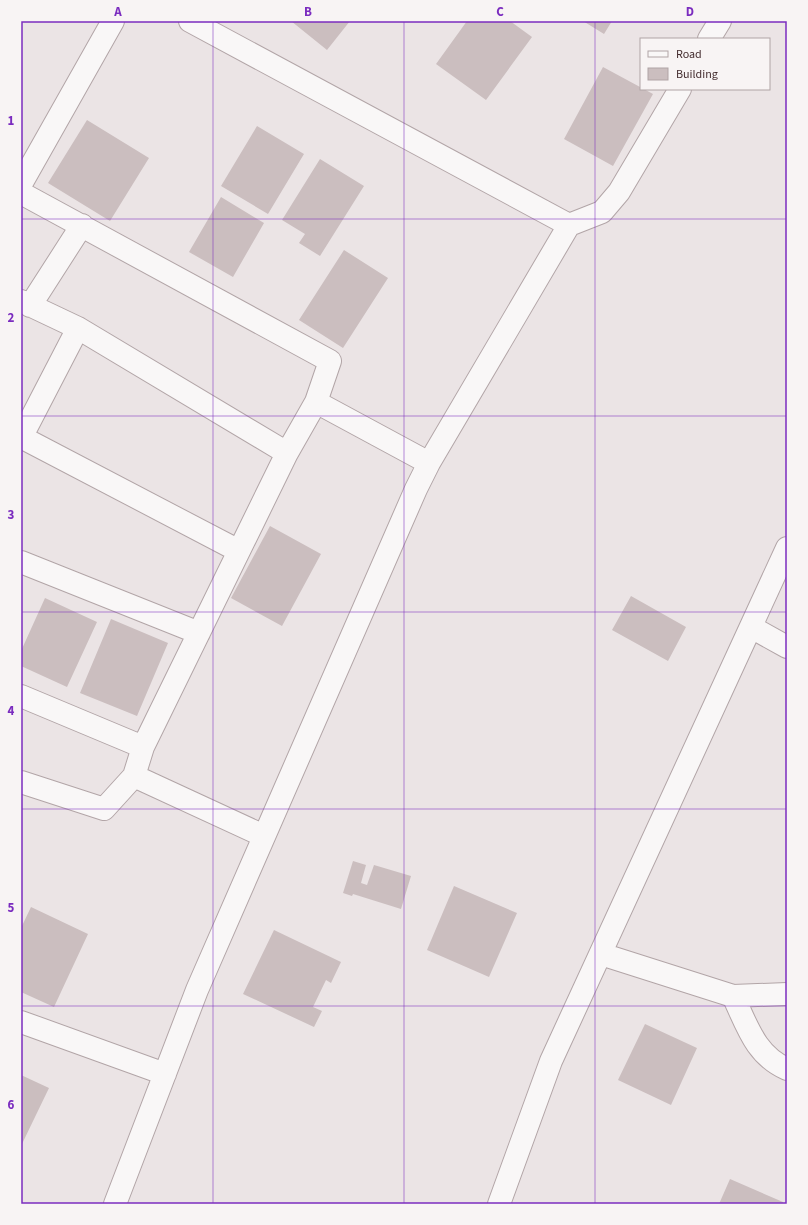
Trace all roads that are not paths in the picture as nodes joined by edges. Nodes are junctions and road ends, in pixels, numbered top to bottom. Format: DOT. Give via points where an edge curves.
graph roads {
  1 [pos="113,21"];
  2 [pos="190,21"];
  3 [pos="720,21"];
  4 [pos="710,38"];
  5 [pos="679,90"];
  6 [pos="21,184"];
  7 [pos="21,193"];
  8 [pos="82,225"];
  9 [pos="569,225"];
  10 [pos="26,304"];
  11 [pos="78,328"];
  12 [pos="316,402"];
  13 [pos="21,437"];
  14 [pos="287,453"];
  15 [pos="429,463"];
  16 [pos="787,548"];
  17 [pos="239,551"];
  18 [pos="21,562"];
  19 [pos="751,627"];
  20 [pos="199,633"];
  21 [pos="787,647"];
  22 [pos="21,696"];
  23 [pos="143,747"];
  24 [pos="134,776"];
  25 [pos="21,782"];
  26 [pos="264,836"];
  27 [pos="601,954"];
  28 [pos="787,994"];
  29 [pos="733,996"];
  30 [pos="21,1022"];
  31 [pos="787,1068"];
  32 [pos="165,1074"];
  33 [pos="115,1204"];
  34 [pos="499,1204"];
  1 -- 6 [label="street"];
  2 -- 9 [label="street"];
  3 -- 4 [label="street"];
  5 -- 9 [label="street" via="619,192 602,212"];
  7 -- 8 [label="street"];
  8 -- 10 [label="street"];
  8 -- 12 [label="street" via="330,361"];
  9 -- 15 [label="street"];
  10 -- 11 [label="street"];
  11 -- 13 [label="street"];
  11 -- 14 [label="street"];
  12 -- 14 [label="street"];
  12 -- 15 [label="street"];
  13 -- 17 [label="street"];
  14 -- 17 [label="street"];
  15 -- 26 [label="street"];
  16 -- 19 [label="street"];
  17 -- 20 [label="street"];
  18 -- 20 [label="street"];
  19 -- 21 [label="street"];
  19 -- 27 [label="street"];
  20 -- 23 [label="street"];
  22 -- 23 [label="street"];
  23 -- 24 [label="street"];
  24 -- 25 [label="street" via="104,809"];
  24 -- 26 [label="street"];
  26 -- 32 [label="street" via="197,990"];
  27 -- 29 [label="street"];
  27 -- 34 [label="street" via="551,1061"];
  28 -- 29 [label="street"];
  29 -- 31 [label="street" via="762,1052 774,1063"];
  30 -- 32 [label="street"];
  32 -- 33 [label="street"];
}
